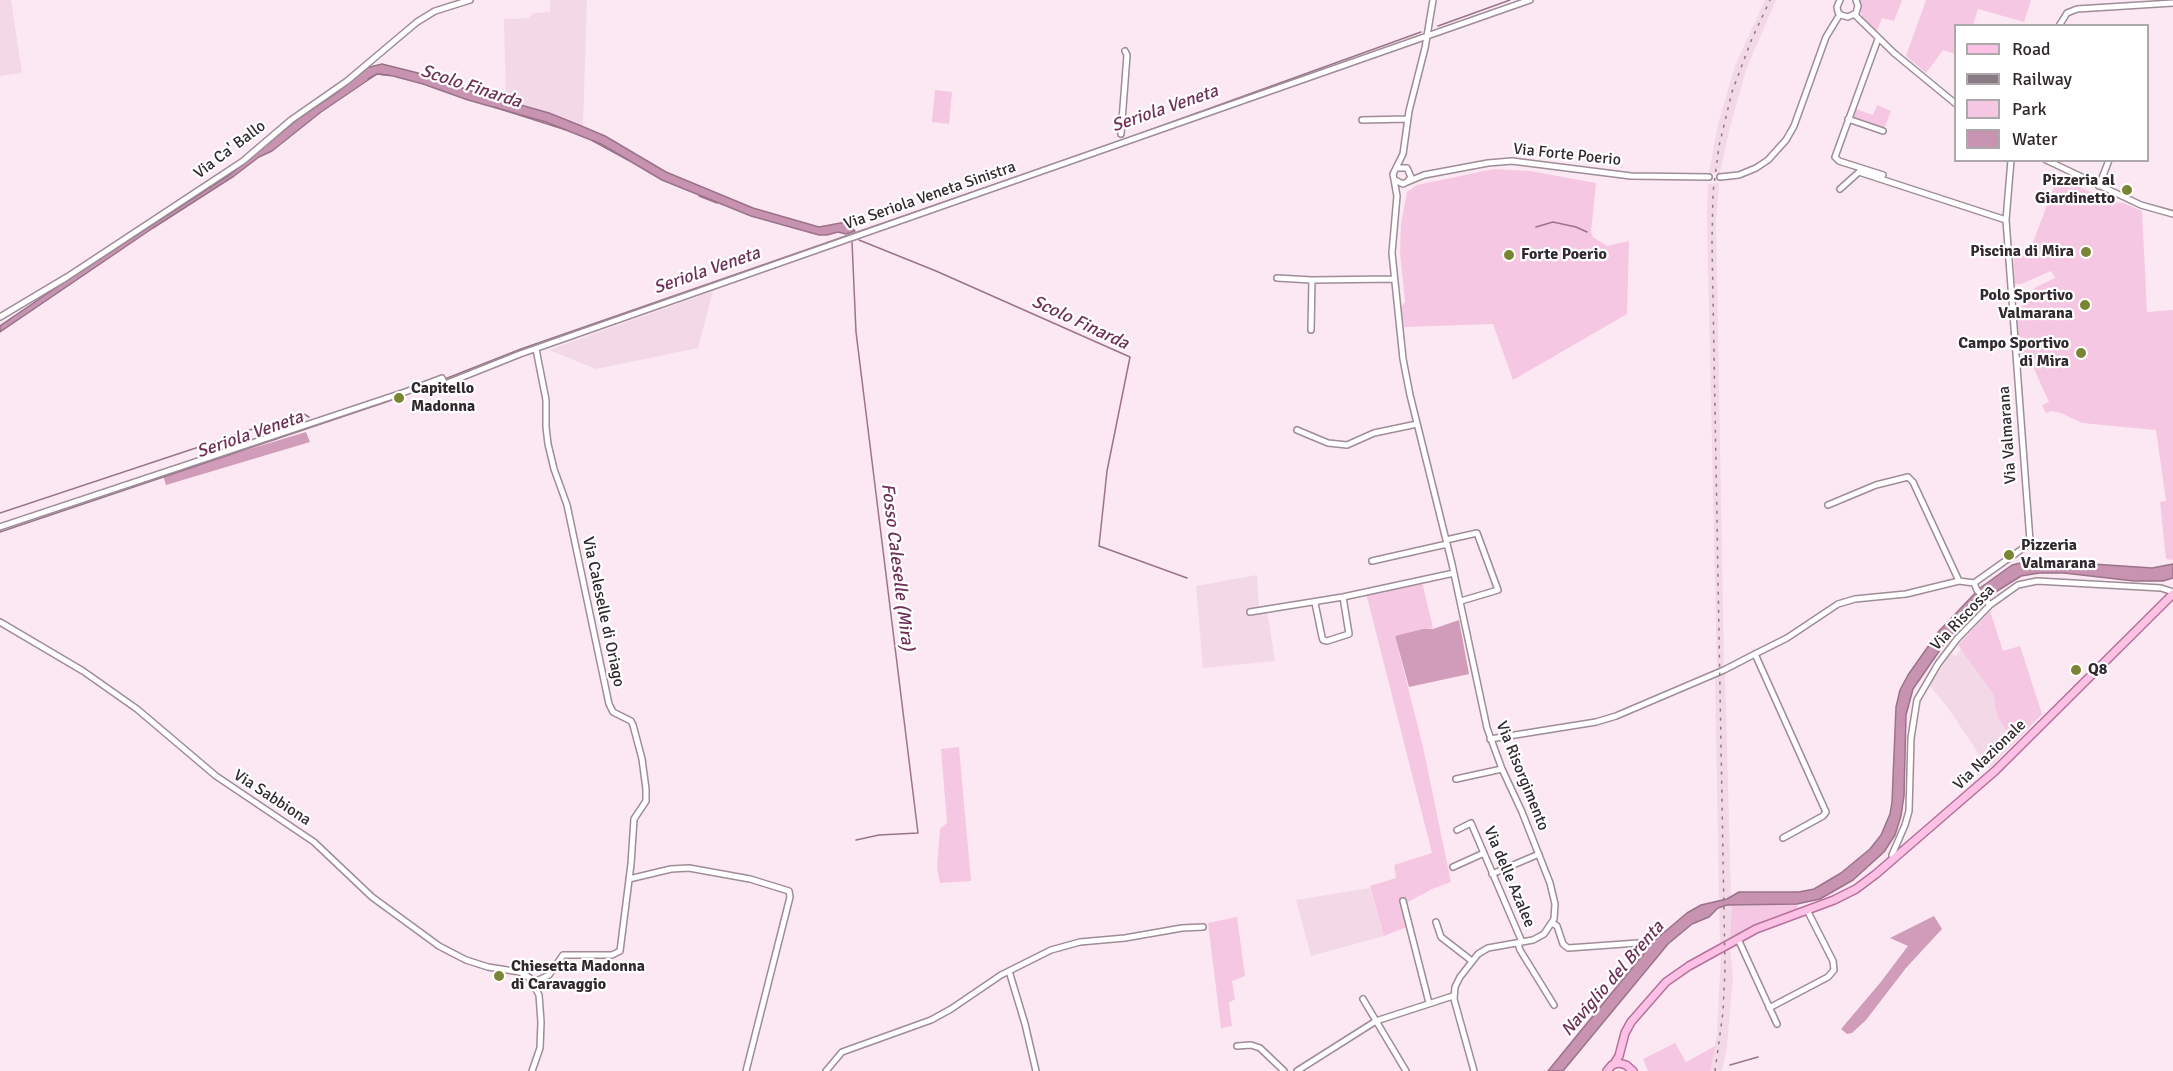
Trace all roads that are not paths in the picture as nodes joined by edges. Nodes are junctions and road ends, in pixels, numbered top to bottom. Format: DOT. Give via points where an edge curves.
graph roads {
  1 [pos="470,0"];
  2 [pos="1433,0"];
  3 [pos="1530,0"];
  4 [pos="1840,0"];
  5 [pos="1856,0"];
  6 [pos="2157,2"];
  7 [pos="2173,3"];
  8 [pos="1840,14"];
  9 [pos="1855,15"];
  10 [pos="2060,24"];
  11 [pos="1427,36"];
  12 [pos="1878,39"];
  13 [pos="1125,51"];
  14 [pos="1954,102"];
  15 [pos="1408,119"];
  16 [pos="1848,119"];
  17 [pos="1362,120"];
  18 [pos="1883,131"];
  19 [pos="1120,134"];
  20 [pos="1403,154"];
  21 [pos="2011,162"];
  22 [pos="2050,162"];
  23 [pos="2108,162"];
  24 [pos="1397,168"];
  25 [pos="1408,170"];
  26 [pos="1883,175"];
  27 [pos="1424,176"];
  28 [pos="1709,177"];
  29 [pos="1720,177"];
  30 [pos="1395,180"];
  31 [pos="1406,183"];
  32 [pos="2099,186"];
  33 [pos="1840,189"];
  34 [pos="1397,196"];
  35 [pos="2173,214"];
  36 [pos="2006,220"];
  37 [pos="1277,278"];
  38 [pos="1393,279"];
  39 [pos="1312,280"];
  40 [pos="0,317"];
  41 [pos="1311,330"];
  42 [pos="536,349"];
  43 [pos="1417,424"];
  44 [pos="1297,429"];
  45 [pos="1828,505"];
  46 [pos="0,527"];
  47 [pos="1447,542"];
  48 [pos="1372,561"];
  49 [pos="1454,573"];
  50 [pos="1959,581"];
  51 [pos="1974,583"];
  52 [pos="2173,593"];
  53 [pos="1343,597"];
  54 [pos="1461,602"];
  55 [pos="1315,603"];
  56 [pos="1989,604"];
  57 [pos="1250,612"];
  58 [pos="0,622"];
  59 [pos="1755,654"];
  60 [pos="1490,739"];
  61 [pos="1502,769"];
  62 [pos="1456,779"];
  63 [pos="1457,830"];
  64 [pos="1784,838"];
  65 [pos="1484,853"];
  66 [pos="1539,854"];
  67 [pos="1893,859"];
  68 [pos="1454,867"];
  69 [pos="1492,873"];
  70 [pos="629,879"];
  71 [pos="1403,901"];
  72 [pos="1807,910"];
  73 [pos="1436,922"];
  74 [pos="1552,923"];
  75 [pos="1203,927"];
  76 [pos="1737,939"];
  77 [pos="1520,942"];
  78 [pos="1638,943"];
  79 [pos="1472,961"];
  80 [pos="1010,971"];
  81 [pos="534,982"];
  82 [pos="1453,996"];
  83 [pos="1363,999"];
  84 [pos="1429,1003"];
  85 [pos="1554,1005"];
  86 [pos="1769,1008"];
  87 [pos="1376,1021"];
  88 [pos="1777,1024"];
  89 [pos="1623,1044"];
  90 [pos="1237,1046"];
  91 [pos="1614,1064"];
  92 [pos="1630,1069"];
  93 [pos="532,1071"];
  94 [pos="746,1071"];
  95 [pos="826,1071"];
  96 [pos="1036,1071"];
  97 [pos="1284,1071"];
  98 [pos="1297,1071"];
  99 [pos="1406,1071"];
  100 [pos="1474,1071"];
  101 [pos="1607,1071"];
  1 -- 40 [label="street, Via Ca' Ballo" via="435,11 417,22 243,161"];
  2 -- 11 [label="street, Via Risorgimento"];
  3 -- 11 [label="street, Via Seriola Veneta Sinistra"];
  4 -- 8 [label="street"];
  5 -- 9 [label="street"];
  6 -- 7 [label="street"];
  6 -- 10 [label="street" via="2077,9 2067,13"];
  8 -- 9 [label="street"];
  8 -- 29 [label="street" via="1826,37 1786,140 1756,168"];
  9 -- 12 [label="street"];
  11 -- 15 [label="street, Via Risorgimento"];
  11 -- 42 [label="street, Via Seriola Veneta Sinistra"];
  12 -- 14 [label="street"];
  12 -- 16 [label="street"];
  13 -- 19 [label="street"];
  15 -- 17 [label="street"];
  15 -- 20 [label="street, Via Risorgimento"];
  16 -- 18 [label="street"];
  16 -- 26 [label="street" via="1836,159"];
  20 -- 24 [label="street, Via Risorgimento"];
  20 -- 25 [label="street, Via Risorgimento"];
  21 -- 36 [label="street, Via Valmarana"];
  22 -- 32 [label="street"];
  23 -- 32 [label="street"];
  24 -- 25 [label="street"];
  24 -- 30 [label="street, Via Risorgimento"];
  25 -- 27 [label="street"];
  25 -- 31 [label="street, Via Risorgimento" via="1410,177"];
  27 -- 28 [label="street, Via Forte Poerio" via="1512,161 1631,176"];
  27 -- 31 [label="street"];
  30 -- 31 [label="street"];
  30 -- 34 [label="street, Via Risorgimento"];
  31 -- 34 [label="street, Via Risorgimento"];
  32 -- 35 [label="street"];
  33 -- 36 [label="street" via="1861,172"];
  34 -- 38 [label="street, Via Risorgimento"];
  36 -- 51 [label="street, Via Valmarana" via="2030,541"];
  37 -- 39 [label="street"];
  38 -- 39 [label="street"];
  38 -- 43 [label="street, Via Risorgimento"];
  39 -- 41 [label="street"];
  42 -- 46 [label="street, Via Seriola Veneta Sinistra"];
  42 -- 70 [label="street, Via Caleselle di Oriago" via="546,400 548,444 567,505 609,704 613,712 633,725 645,775 646,801 634,819"];
  43 -- 44 [label="street" via="1374,433 1347,445 1328,443"];
  43 -- 47 [label="street, Via Risorgimento"];
  45 -- 50 [label="street" via="1876,485 1908,477"];
  47 -- 48 [label="street"];
  47 -- 49 [label="street, Via Risorgimento"];
  47 -- 54 [label="street" via="1477,533 1498,590"];
  49 -- 53 [label="street"];
  49 -- 54 [label="street, Via Risorgimento"];
  50 -- 51 [label="street"];
  50 -- 59 [label="street" via="1906,594 1844,602"];
  51 -- 56 [label="street"];
  52 -- 56 [label="street, Via Riscossa" via="2162,588 2037,581 2022,583"];
  52 -- 67 [label="main road, Via Nazionale" via="1995,771"];
  53 -- 55 [label="street"];
  53 -- 55 [label="street" via="1349,634 1326,641"];
  54 -- 60 [label="street, Via Risorgimento"];
  55 -- 57 [label="street"];
  56 -- 67 [label="street, Via Riscossa" via="1944,656 1917,700 1911,738 1909,811"];
  58 -- 81 [label="street, Via Sabbiona" via="83,671 137,709 229,786 314,842 372,897 439,946 474,963 520,972"];
  59 -- 60 [label="street" via="1610,718"];
  59 -- 64 [label="street" via="1826,812"];
  60 -- 61 [label="street, Via Risorgimento"];
  61 -- 62 [label="street"];
  61 -- 66 [label="street, Via Risorgimento"];
  63 -- 65 [label="street, Via delle Azalee" via="1471,824"];
  65 -- 68 [label="street"];
  65 -- 69 [label="street, Via delle Azalee"];
  66 -- 69 [label="street"];
  66 -- 74 [label="street, Via Risorgimento" via="1554,894"];
  67 -- 72 [label="main road, Via Nazionale" via="1856,889"];
  69 -- 77 [label="street, Via delle Azalee"];
  70 -- 81 [label="street" via="620,951 612,955 563,955 549,975"];
  70 -- 94 [label="street" via="689,868 789,891"];
  71 -- 84 [label="street"];
  72 -- 76 [label="main road, Via Nazionale"];
  72 -- 86 [label="street" via="1834,970 1828,977"];
  73 -- 79 [label="street" via="1441,937"];
  74 -- 77 [label="street" via="1541,937"];
  74 -- 78 [label="street" via="1568,948"];
  75 -- 80 [label="street" via="1062,946"];
  76 -- 86 [label="street"];
  76 -- 89 [label="main road, Via Nazionale" via="1666,982 1631,1022"];
  77 -- 79 [label="street" via="1488,948"];
  77 -- 85 [label="street" via="1520,950"];
  79 -- 82 [label="street"];
  80 -- 95 [label="street" via="931,1020 842,1052"];
  80 -- 96 [label="street"];
  81 -- 93 [label="street" via="540,1001 541,1041"];
  82 -- 84 [label="street"];
  82 -- 100 [label="street"];
  83 -- 87 [label="street"];
  84 -- 87 [label="street"];
  86 -- 88 [label="street"];
  87 -- 98 [label="street"];
  87 -- 99 [label="street"];
  89 -- 91 [label="main road, Via Nazionale"];
  89 -- 92 [label="main road"];
  90 -- 97 [label="street" via="1260,1047"];
  91 -- 92 [label="main road" via="1621,1063"];
  91 -- 101 [label="main road"];
}
